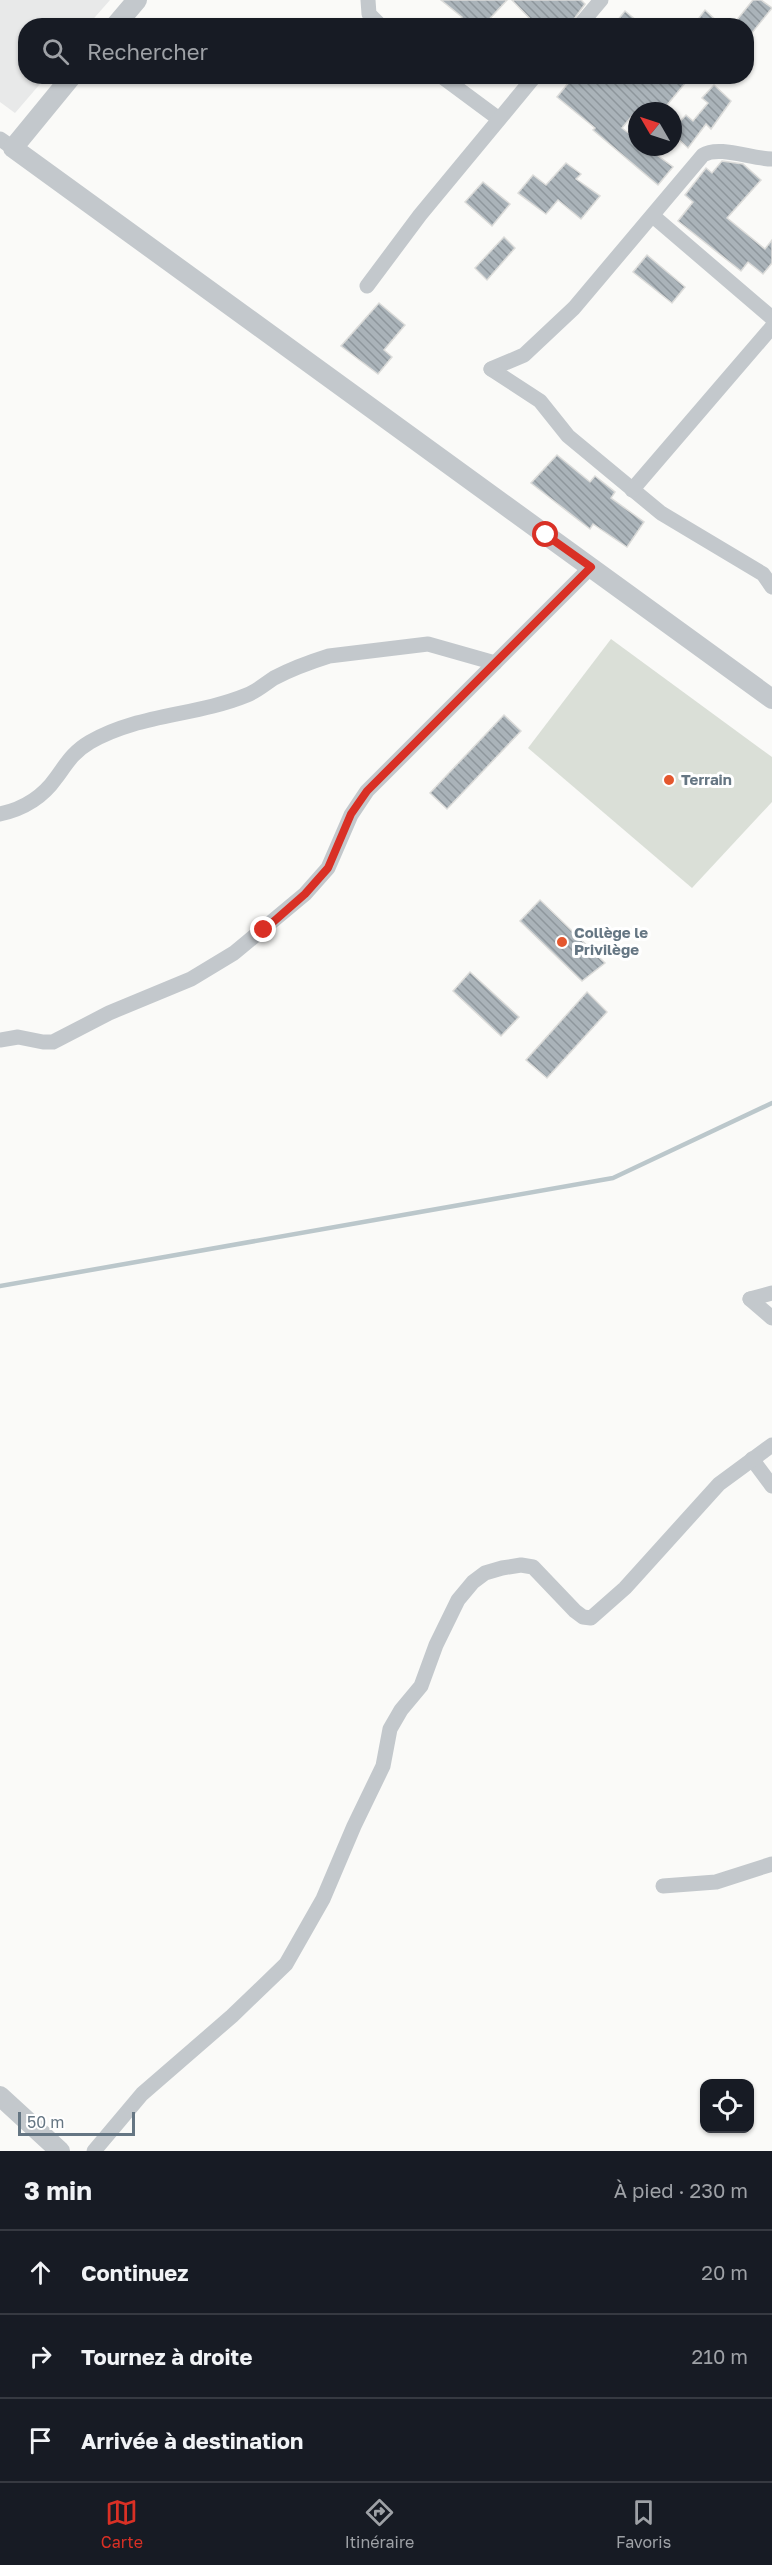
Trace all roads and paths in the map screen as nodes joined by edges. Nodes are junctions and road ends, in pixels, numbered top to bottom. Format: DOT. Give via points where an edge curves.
graph roads {
  1 [pos="136,0"];
  2 [pos="368,0"];
  3 [pos="601,0"];
  4 [pos="121,18"];
  5 [pos="373,18"];
  6 [pos="586,18"];
  7 [pos="64,84"];
  8 [pos="452,84"];
  9 [pos="529,84"];
  10 [pos="499,119"];
  11 [pos="6,143"];
  12 [pos="772,159"];
  13 [pos="653,216"];
  14 [pos="367,286"];
  15 [pos="772,318"];
  16 [pos="772,327"];
  17 [pos="632,490"];
  18 [pos="591,567"];
  19 [pos="772,587"];
  20 [pos="495,663"];
  21 [pos="772,699"];
  22 [pos="0,814"];
  23 [pos="0,1040"];
  24 [pos="772,1293"];
  25 [pos="772,1318"];
  26 [pos="772,1445"];
  27 [pos="752,1459"];
  28 [pos="772,1486"];
  29 [pos="772,1864"];
  30 [pos="663,1886"];
  31 [pos="0,2096"];
  32 [pos="60,2151"];
  33 [pos="94,2151"];
  1 -- 4 [label="street"];
  2 -- 5 [label="street"];
  3 -- 6 [label="street"];
  7 -- 11 [label="street"];
  8 -- 10 [label="street"];
  9 -- 10 [label="street"];
  10 -- 14 [label="street" via="420,214"];
  11 -- 18 [label="street"];
  12 -- 13 [label="street" via="710,151 691,168"];
  13 -- 15 [label="street"];
  13 -- 17 [label="street" via="574,308 541,340 524,356 491,369 540,401 568,436"];
  16 -- 17 [label="street"];
  17 -- 19 [label="street" via="673,521 763,574"];
  18 -- 20 [label="street"];
  18 -- 21 [label="street"];
  20 -- 22 [label="street" via="428,644 329,656 247,695 106,734 71,756 55,780 31,803"];
  20 -- 23 [label="street" via="367,791 351,814 321,877 234,953 191,979 109,1013 53,1042 18,1037"];
  24 -- 25 [label="street" via="750,1299"];
  26 -- 27 [label="street"];
  27 -- 28 [label="street"];
  27 -- 33 [label="street" via="718,1484 625,1588 591,1618 575,1611 533,1567 521,1565 485,1572 473,1582 458,1600 421,1686 390,1729 383,1766 323,1899 286,1964 141,2094"];
  29 -- 30 [label="street" via="716,1882"];
  31 -- 32 [label="street"];
}
